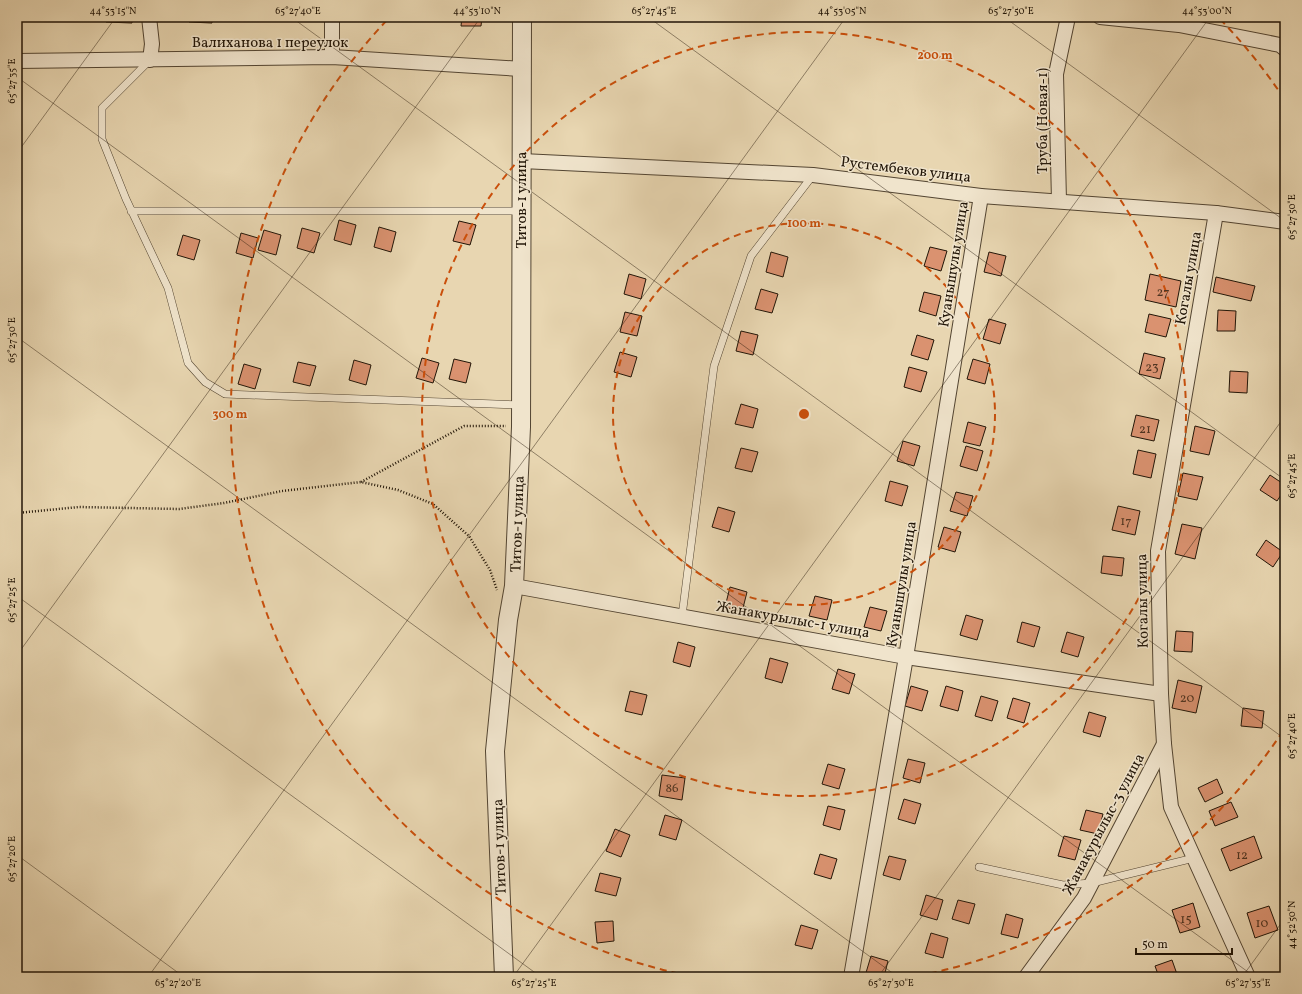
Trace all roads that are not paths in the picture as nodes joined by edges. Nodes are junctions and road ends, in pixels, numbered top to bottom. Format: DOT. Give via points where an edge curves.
graph roads {
  1 [pos="149,17"];
  2 [pos="332,17"];
  3 [pos="522,17"];
  4 [pos="1068,17"];
  5 [pos="1100,17"];
  6 [pos="1285,49"];
  7 [pos="332,58"];
  8 [pos="150,60"];
  9 [pos="17,61"];
  10 [pos="522,69"];
  11 [pos="522,161"];
  12 [pos="813,175"];
  13 [pos="981,196"];
  14 [pos="1059,201"];
  15 [pos="131,211"];
  16 [pos="521,211"];
  17 [pos="1216,213"];
  18 [pos="1285,222"];
  19 [pos="521,405"];
  20 [pos="506,589"];
  21 [pos="682,616"];
  22 [pos="906,656"];
  23 [pos="1161,694"];
  24 [pos="1164,744"];
  25 [pos="1194,858"];
  26 [pos="980,867"];
  27 [pos="1092,883"];
  28 [pos="504,977"];
  29 [pos="851,977"];
  30 [pos="1026,977"];
  31 [pos="1248,977"];
  1 -- 8 [label="street" via="152,44"];
  2 -- 7 [label="street"];
  3 -- 10 [label="street, Титов-1 улица"];
  4 -- 14 [label="street, Труба (Новая-1)" via="1056,74"];
  5 -- 6 [label="street" via="1179,25"];
  7 -- 8 [label="street, Валиханова 1 переулок"];
  7 -- 10 [label="street, Валиханова 1 переулок"];
  8 -- 9 [label="street, Валиханова 1 переулок"];
  8 -- 15 [label="lane" via="102,108 102,139"];
  10 -- 11 [label="street, Титов-1 улица"];
  11 -- 12 [label="street, Рустембеков улица"];
  11 -- 16 [label="street, Титов-1 улица"];
  12 -- 13 [label="street, Рустембеков улица"];
  12 -- 21 [label="lane" via="751,256 714,366"];
  13 -- 14 [label="street, Рустембеков улица"];
  13 -- 22 [label="street, Куанышулы улица"];
  14 -- 17 [label="street, Рустембеков улица"];
  15 -- 16 [label="lane"];
  15 -- 19 [label="lane" via="168,288 188,362 205,382 225,394"];
  16 -- 19 [label="street, Титов-1 улица"];
  17 -- 18 [label="street, Рустембеков улица"];
  17 -- 23 [label="street, Когалы улица" via="1158,551"];
  19 -- 20 [label="street, Титов-1 улица"];
  20 -- 21 [label="street, Жанакурылыс-1 улица"];
  20 -- 28 [label="street, Титов-1 улица" via="508,620 495,751"];
  21 -- 22 [label="street, Жанакурылыс-1 улица"];
  22 -- 23 [label="street, Жанакурылыс-1 улица"];
  22 -- 29 [label="street, Куанышулы улица"];
  23 -- 24 [label="street, Когалы улица"];
  24 -- 25 [label="street, Когалы улица" via="1172,807"];
  24 -- 27 [label="street, Жанакурылыс-3 улица"];
  25 -- 27 [label="lane"];
  25 -- 31 [label="street, Когалы улица"];
  26 -- 27 [label="lane" via="1064,885"];
  27 -- 30 [label="street, Жанакурылыс-3 улица" via="1084,898"];
}
